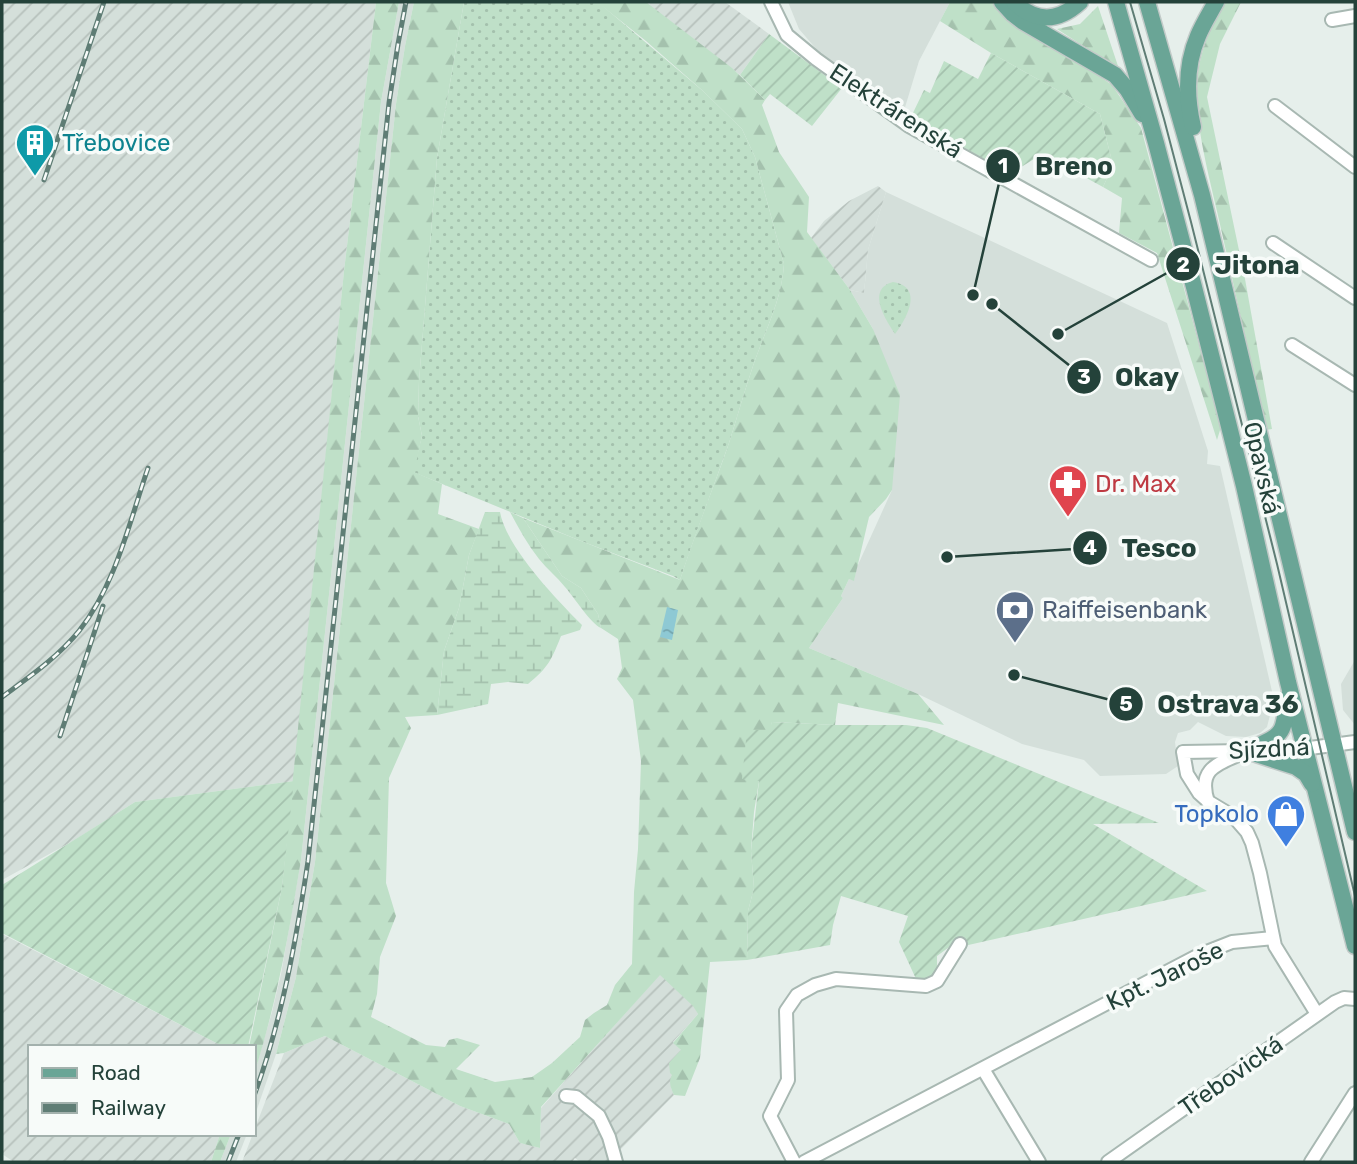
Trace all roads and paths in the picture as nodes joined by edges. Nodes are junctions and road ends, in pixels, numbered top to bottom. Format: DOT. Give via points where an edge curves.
graph roads {
  1 [pos="771,2"];
  2 [pos="1002,2"];
  3 [pos="1013,2"];
  4 [pos="1080,2"];
  5 [pos="1116,2"];
  6 [pos="1147,2"];
  7 [pos="1216,2"];
  8 [pos="1355,16"];
  9 [pos="1332,20"];
  10 [pos="1275,106"];
  11 [pos="1156,143"];
  12 [pos="1355,167"];
  13 [pos="1202,195"];
  14 [pos="1273,243"];
  15 [pos="1152,260"];
  16 [pos="1355,298"];
  17 [pos="1292,345"];
  18 [pos="1355,385"];
  19 [pos="1288,682"];
  20 [pos="1355,742"];
  21 [pos="1335,744"];
  22 [pos="1304,748"];
  23 [pos="1247,751"];
  24 [pos="1317,791"];
  25 [pos="1209,802"];
  26 [pos="1355,832"];
  27 [pos="1273,938"];
  28 [pos="960,944"];
  29 [pos="1355,946"];
  30 [pos="1355,999"];
  31 [pos="1317,1014"];
  32 [pos="983,1069"];
  33 [pos="1355,1093"];
  34 [pos="566,1096"];
  35 [pos="616,1162"];
  36 [pos="794,1162"];
  37 [pos="804,1162"];
  38 [pos="1039,1162"];
  39 [pos="1108,1162"];
  40 [pos="1311,1162"];
  1 -- 15 [label="street, Elektrárenská" via="787,35 909,126"];
  2 -- 11 [label="main road" via="1022,21 1117,78"];
  3 -- 4 [label="main road" via="1028,13 1050,18"];
  5 -- 11 [label="main road, Opavská"];
  6 -- 13 [label="main road, Opavská"];
  7 -- 13 [label="main road" via="1196,39 1189,71"];
  8 -- 9 [label="street"];
  10 -- 12 [label="street"];
  11 -- 19 [label="main road, Opavská" via="1244,486"];
  13 -- 21 [label="main road, Opavská"];
  14 -- 16 [label="street"];
  17 -- 18 [label="street"];
  19 -- 22 [label="main road, Opavská"];
  19 -- 23 [label="main road" via="1285,725 1278,736"];
  20 -- 21 [label="street, Sjízdná"];
  21 -- 22 [label="street, Sjízdná"];
  21 -- 26 [label="main road, Opavská"];
  22 -- 23 [label="street, Sjízdná"];
  22 -- 24 [label="main road, Opavská"];
  23 -- 24 [label="main road" via="1296,767"];
  23 -- 25 [label="street" via="1211,769 1205,782"];
  23 -- 25 [label="street, Sjízdná" via="1183,752 1190,781"];
  24 -- 29 [label="main road, Opavská"];
  25 -- 27 [label="street" via="1234,817 1250,837"];
  27 -- 31 [label="street"];
  27 -- 32 [label="street, Kpt. Jaroše" via="1232,942 1206,952"];
  28 -- 36 [label="street" via="937,981 926,986 836,979 797,995 786,1011 788,1080 770,1116"];
  30 -- 31 [label="street, Třebovická" via="1344,998"];
  31 -- 39 [label="street, Třebovická"];
  32 -- 37 [label="street, Kpt. Jaroše"];
  32 -- 38 [label="street"];
  33 -- 40 [label="street"];
  34 -- 35 [label="street" via="576,1097 599,1116"];
}
